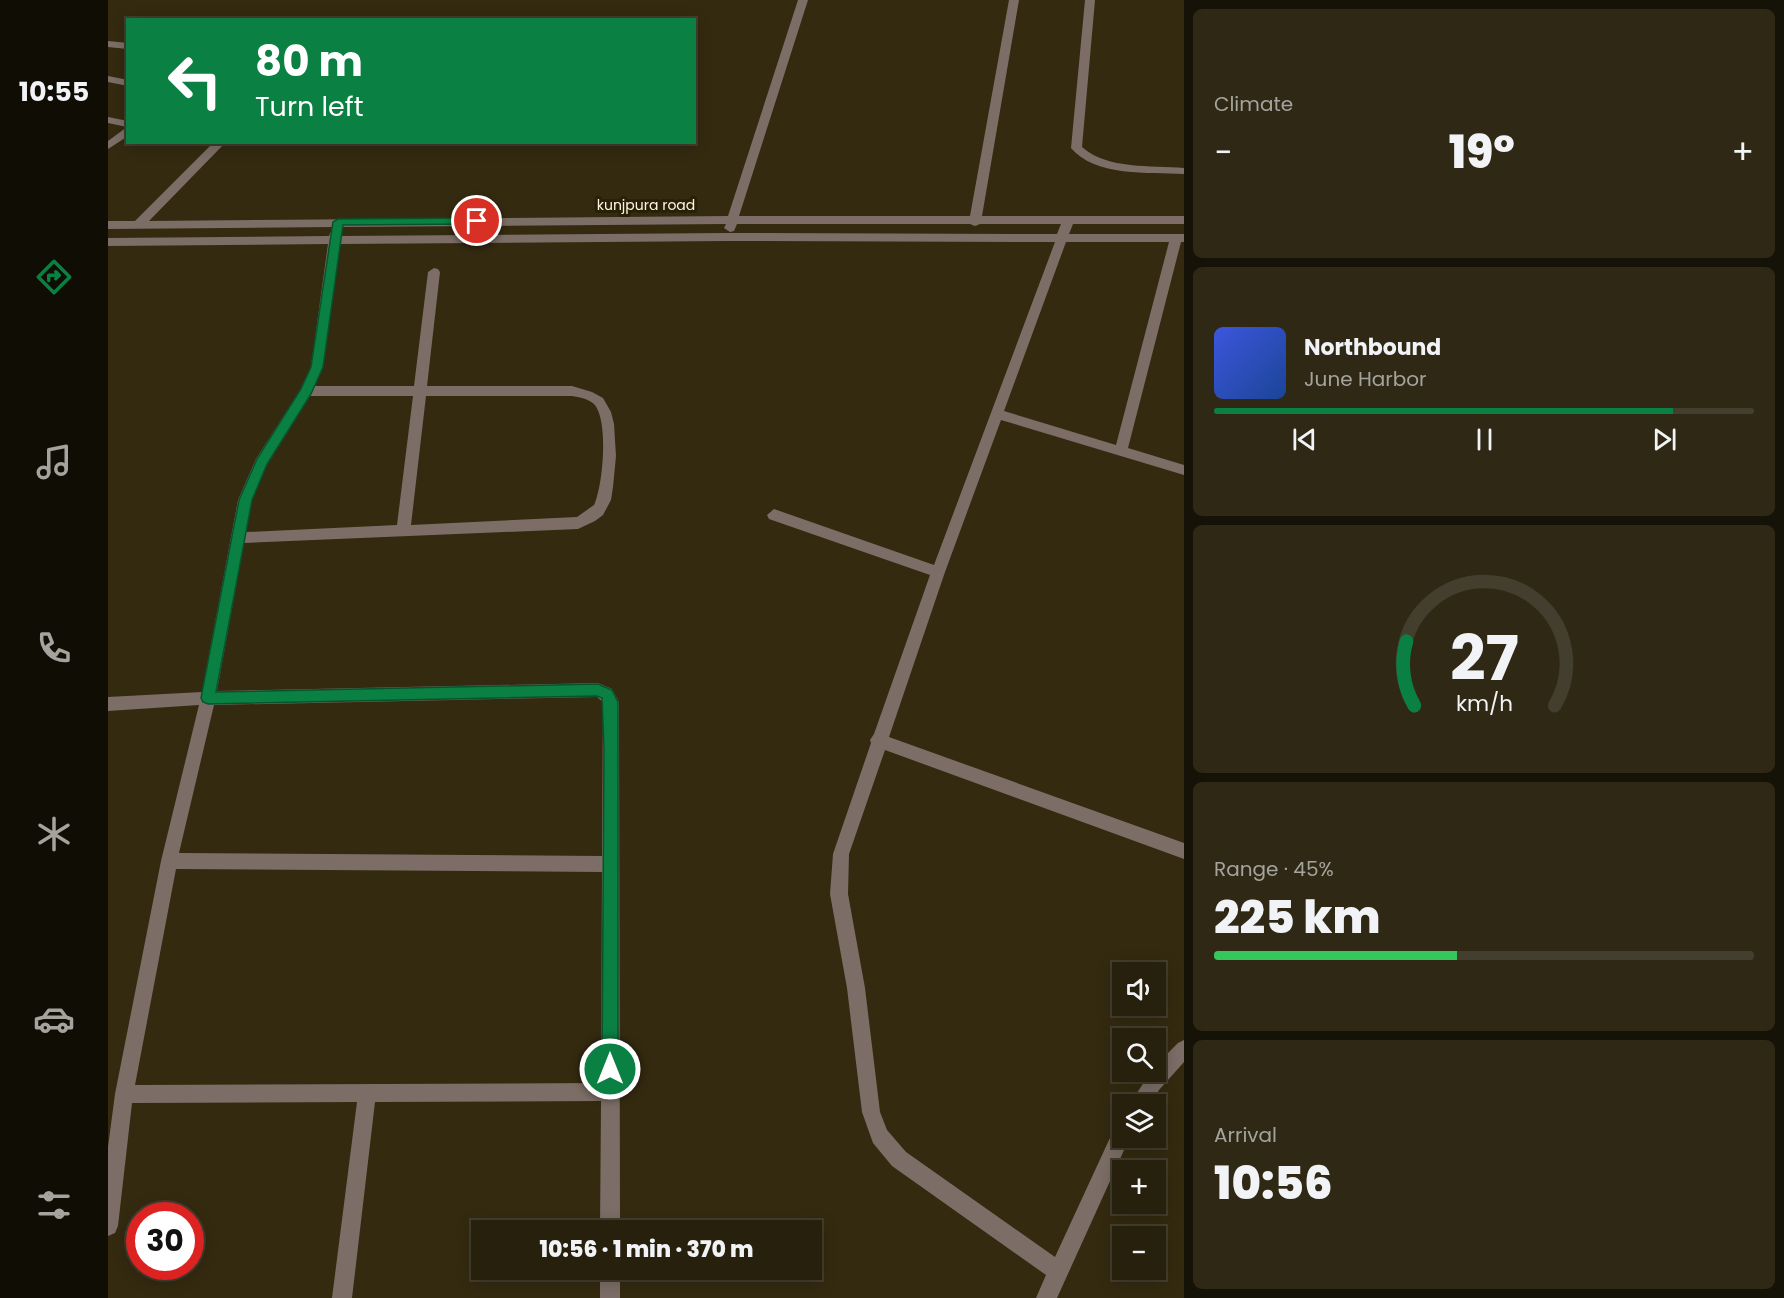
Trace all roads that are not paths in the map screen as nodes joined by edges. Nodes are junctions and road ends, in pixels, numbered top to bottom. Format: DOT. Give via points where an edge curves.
graph roads {
  1 [pos="803,0"];
  2 [pos="1014,0"];
  3 [pos="1090,0"];
  4 [pos="108,44"];
  5 [pos="126,46"];
  6 [pos="108,79"];
  7 [pos="126,83"];
  8 [pos="108,120"];
  9 [pos="126,124"];
  10 [pos="126,132"];
  11 [pos="219,144"];
  12 [pos="108,146"];
  13 [pos="1184,171"];
  14 [pos="732,220"];
  15 [pos="1184,220"];
  16 [pos="1068,221"];
  17 [pos="338,222"];
  18 [pos="975,222"];
  19 [pos="139,224"];
  20 [pos="108,225"];
  21 [pos="727,237"];
  22 [pos="1063,238"];
  23 [pos="1180,238"];
  24 [pos="335,239"];
  25 [pos="108,242"];
  26 [pos="434,272"];
  27 [pos="306,391"];
  28 [pos="420,391"];
  29 [pos="997,414"];
  30 [pos="1121,451"];
  31 [pos="1184,470"];
  32 [pos="774,515"];
  33 [pos="403,530"];
  34 [pos="239,538"];
  35 [pos="939,572"];
  36 [pos="208,698"];
  37 [pos="108,704"];
  38 [pos="878,740"];
  39 [pos="1184,851"];
  40 [pos="169,861"];
  41 [pos="612,864"];
  42 [pos="1184,1049"];
  43 [pos="610,1092"];
  44 [pos="124,1094"];
  45 [pos="367,1094"];
  46 [pos="1145,1094"];
  47 [pos="1115,1148"];
  48 [pos="610,1220"];
  49 [pos="108,1226"];
  50 [pos="1058,1271"];
  51 [pos="610,1280"];
  52 [pos="342,1298"];
  53 [pos="610,1298"];
  54 [pos="1046,1298"];
  1 -- 14 [label="street"];
  2 -- 18 [label="street"];
  3 -- 13 [label="street" via="1076,148 1083,157 1097,163"];
  4 -- 5 [label="street"];
  6 -- 7 [label="street"];
  8 -- 9 [label="street"];
  10 -- 12 [label="street"];
  11 -- 19 [label="street"];
  14 -- 17 [label="street, kunjpura road"];
  14 -- 18 [label="street, kunjpura road"];
  14 -- 21 [label="street"];
  15 -- 16 [label="street, kunjpura road"];
  16 -- 18 [label="street, kunjpura road"];
  16 -- 22 [label="street"];
  17 -- 19 [label="street, kunjpura road"];
  17 -- 24 [label="street"];
  19 -- 20 [label="street, kunjpura road"];
  21 -- 22 [label="street, kunjpura road"];
  21 -- 24 [label="street, kunjpura road"];
  22 -- 23 [label="street, kunjpura road"];
  22 -- 29 [label="street"];
  23 -- 30 [label="street"];
  24 -- 25 [label="street, kunjpura road"];
  24 -- 27 [label="street" via="317,367"];
  26 -- 28 [label="street"];
  27 -- 28 [label="street"];
  27 -- 34 [label="street" via="261,463 245,500"];
  28 -- 33 [label="street"];
  28 -- 33 [label="street" via="589,394 601,404 607,422 605,494 593,517 578,523"];
  29 -- 30 [label="street"];
  29 -- 35 [label="street"];
  30 -- 31 [label="street"];
  32 -- 35 [label="street"];
  33 -- 34 [label="street"];
  34 -- 36 [label="street"];
  35 -- 38 [label="street"];
  36 -- 37 [label="street"];
  36 -- 40 [label="street"];
  36 -- 41 [label="street" via="598,690 607,694 610,702"];
  38 -- 39 [label="street"];
  38 -- 50 [label="street" via="841,854 839,894 874,1120 880,1137 899,1159"];
  40 -- 41 [label="street"];
  40 -- 44 [label="street"];
  41 -- 43 [label="street"];
  42 -- 46 [label="street"];
  43 -- 45 [label="street"];
  43 -- 48 [label="street"];
  44 -- 45 [label="street"];
  44 -- 49 [label="street"];
  45 -- 52 [label="street"];
  47 -- 50 [label="street"];
  50 -- 54 [label="street"];
  51 -- 53 [label="street"];
}
